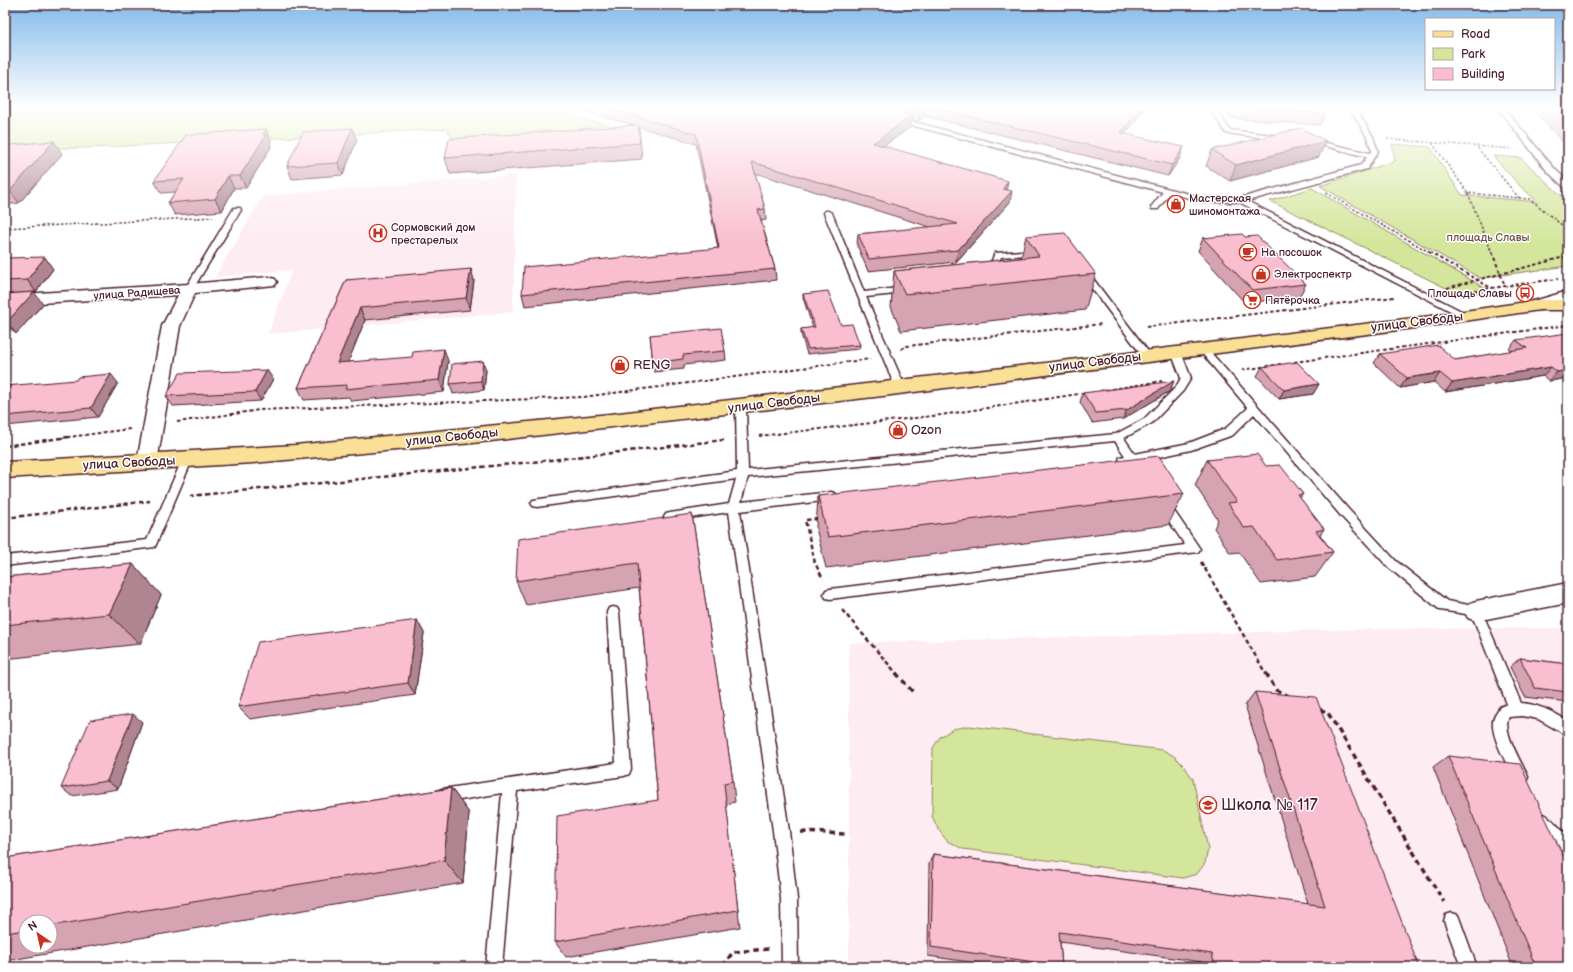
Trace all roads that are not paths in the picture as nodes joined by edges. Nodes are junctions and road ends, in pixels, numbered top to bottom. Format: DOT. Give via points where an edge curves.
graph roads {
  1 [pos="1021,152"];
  2 [pos="1357,152"];
  3 [pos="1374,152"];
  4 [pos="1537,152"];
  5 [pos="1372,156"];
  6 [pos="1568,186"];
  7 [pos="1168,191"];
  8 [pos="1240,200"];
  9 [pos="1155,207"];
  10 [pos="236,213"];
  11 [pos="828,213"];
  12 [pos="1043,251"];
  13 [pos="1079,268"];
  14 [pos="987,281"];
  15 [pos="270,282"];
  16 [pos="189,289"];
  17 [pos="916,289"];
  18 [pos="860,295"];
  19 [pos="1568,296"];
  20 [pos="5,300"];
  21 [pos="1540,305"];
  22 [pos="1568,305"];
  23 [pos="1467,316"];
  24 [pos="1203,349"];
  25 [pos="1176,352"];
  26 [pos="1147,356"];
  27 [pos="900,387"];
  28 [pos="741,407"];
  29 [pos="1254,408"];
  30 [pos="1118,437"];
  31 [pos="1133,459"];
  32 [pos="187,460"];
  33 [pos="147,462"];
  34 [pos="1110,462"];
  35 [pos="5,470"];
  36 [pos="1141,472"];
  37 [pos="743,474"];
  38 [pos="843,494"];
  39 [pos="1159,497"];
  40 [pos="536,503"];
  41 [pos="734,507"];
  42 [pos="657,519"];
  43 [pos="5,561"];
  44 [pos="1568,593"];
  45 [pos="830,594"];
  46 [pos="613,612"];
  47 [pos="1476,612"];
  48 [pos="1516,709"];
  49 [pos="1568,730"];
  50 [pos="510,785"];
  51 [pos="1526,789"];
  52 [pos="431,797"];
  53 [pos="1536,810"];
  54 [pos="1568,845"];
  55 [pos="1452,921"];
  56 [pos="494,967"];
  57 [pos="790,967"];
  58 [pos="1469,967"];
  1 -- 7 [label="lane"];
  2 -- 5 [label="lane"];
  3 -- 5 [label="lane"];
  4 -- 6 [label="lane"];
  5 -- 8 [label="lane" via="1364,166"];
  7 -- 8 [label="lane" via="1204,200"];
  7 -- 9 [label="lane"];
  8 -- 23 [label="lane"];
  10 -- 16 [label="lane"];
  11 -- 18 [label="lane"];
  12 -- 14 [label="lane" via="998,255"];
  13 -- 26 [label="lane"];
  15 -- 16 [label="street, улица Радищева"];
  16 -- 20 [label="street, улица Радищева"];
  16 -- 33 [label="street" via="171,326"];
  17 -- 18 [label="lane"];
  18 -- 27 [label="lane"];
  19 -- 21 [label="street, улица Свободы"];
  21 -- 22 [label="main road, улица Свободы"];
  21 -- 23 [label="main road, улица Свободы"];
  23 -- 24 [label="main road, улица Свободы"];
  24 -- 25 [label="main road, улица Свободы"];
  24 -- 29 [label="lane"];
  25 -- 26 [label="main road, улица Свободы"];
  25 -- 30 [label="lane" via="1186,378 1180,389 1148,421"];
  26 -- 27 [label="main road, улица Свободы"];
  27 -- 28 [label="main road, улица Свободы"];
  28 -- 32 [label="main road, улица Свободы" via="332,450"];
  28 -- 37 [label="lane"];
  29 -- 31 [label="lane" via="1229,432 1191,446"];
  29 -- 47 [label="lane" via="1392,564 1444,606"];
  30 -- 31 [label="lane"];
  30 -- 37 [label="lane"];
  31 -- 34 [label="lane"];
  31 -- 36 [label="lane"];
  32 -- 33 [label="main road, улица Свободы"];
  32 -- 43 [label="lane" via="151,544"];
  33 -- 35 [label="main road, улица Свободы"];
  37 -- 40 [label="lane"];
  37 -- 41 [label="lane"];
  38 -- 41 [label="lane"];
  39 -- 45 [label="lane" via="1194,549"];
  41 -- 42 [label="lane"];
  41 -- 57 [label="lane" via="781,831 789,899"];
  44 -- 47 [label="street"];
  46 -- 50 [label="lane" via="624,769"];
  47 -- 48 [label="lane"];
  48 -- 49 [label="lane" via="1541,712"];
  48 -- 51 [label="lane" via="1505,712 1500,719 1500,732"];
  50 -- 52 [label="lane"];
  50 -- 56 [label="lane"];
  53 -- 54 [label="lane" via="1554,834"];
  55 -- 58 [label="lane"];
}
